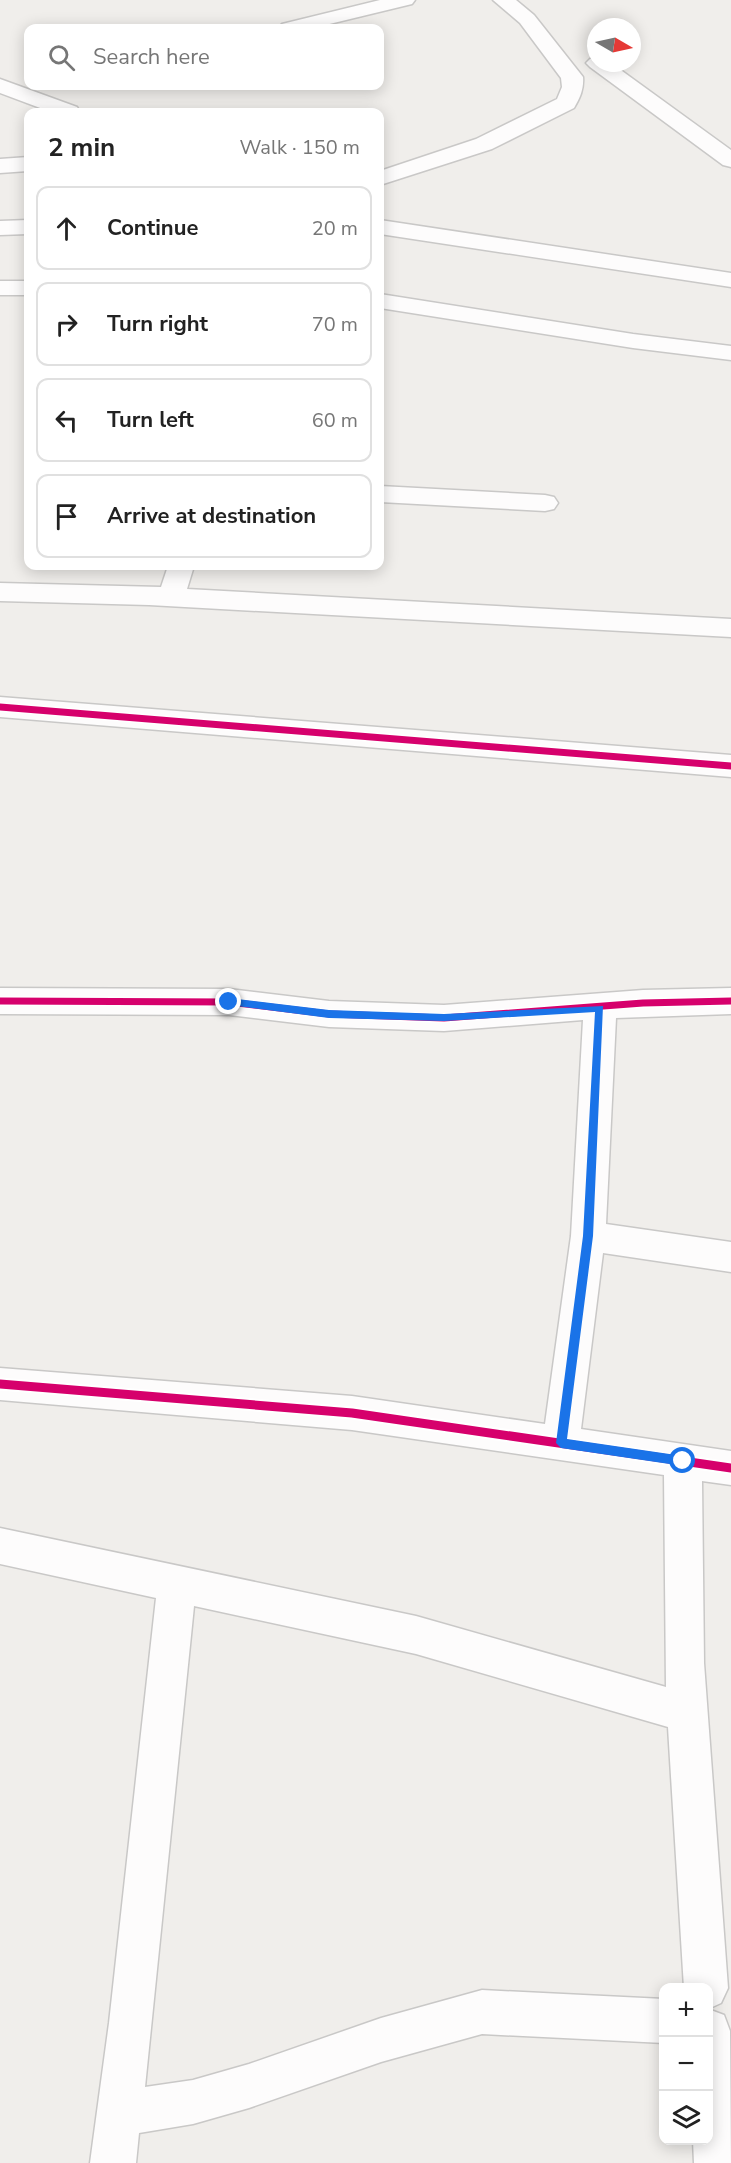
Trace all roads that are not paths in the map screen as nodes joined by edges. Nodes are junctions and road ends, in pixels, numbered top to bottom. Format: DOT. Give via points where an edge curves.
graph roads {
  1 [pos="405,0"];
  2 [pos="503,0"];
  3 [pos="527,19"];
  4 [pos="306,24"];
  5 [pos="587,57"];
  6 [pos="609,72"];
  7 [pos="24,79"];
  8 [pos="0,85"];
  9 [pos="59,108"];
  10 [pos="731,160"];
  11 [pos="24,164"];
  12 [pos="0,166"];
  13 [pos="384,177"];
  14 [pos="24,227"];
  15 [pos="384,227"];
  16 [pos="0,228"];
  17 [pos="731,280"];
  18 [pos="0,288"];
  19 [pos="24,288"];
  20 [pos="384,302"];
  21 [pos="731,353"];
  22 [pos="384,494"];
  23 [pos="545,503"];
  24 [pos="180,570"];
  25 [pos="0,592"];
  26 [pos="171,598"];
  27 [pos="731,628"];
  28 [pos="0,707"];
  29 [pos="731,766"];
  30 [pos="0,1001"];
  31 [pos="731,1001"];
  32 [pos="600,1008"];
  33 [pos="588,1236"];
  34 [pos="731,1257"];
  35 [pos="0,1384"];
  36 [pos="561,1443"];
  37 [pos="683,1461"];
  38 [pos="731,1468"];
  39 [pos="0,1546"];
  40 [pos="177,1584"];
  41 [pos="687,1713"];
  42 [pos="706,1983"];
  43 [pos="659,2021"];
  44 [pos="708,2037"];
  45 [pos="120,2114"];
  46 [pos="114,2163"];
  47 [pos="717,2163"];
  1 -- 4 [label="street"];
  2 -- 3 [label="street"];
  3 -- 5 [label="street"];
  3 -- 13 [label="street" via="572,77 573,87 566,102 484,144"];
  6 -- 10 [label="street"];
  7 -- 8 [label="street"];
  8 -- 9 [label="street"];
  11 -- 12 [label="street"];
  14 -- 16 [label="street"];
  15 -- 17 [label="street"];
  18 -- 19 [label="street"];
  20 -- 21 [label="street"];
  22 -- 23 [label="street"];
  24 -- 26 [label="street"];
  25 -- 26 [label="street"];
  26 -- 27 [label="street"];
  28 -- 29 [label="street"];
  30 -- 32 [label="street" via="229,1002 329,1014 444,1017"];
  31 -- 32 [label="street"];
  32 -- 33 [label="street"];
  33 -- 34 [label="street"];
  33 -- 36 [label="street"];
  35 -- 36 [label="street" via="352,1413"];
  36 -- 37 [label="street"];
  37 -- 38 [label="street"];
  37 -- 41 [label="street"];
  39 -- 40 [label="street"];
  40 -- 41 [label="street" via="416,1635"];
  40 -- 45 [label="street"];
  41 -- 42 [label="street"];
  43 -- 45 [label="street" via="482,2012 381,2040 193,2102"];
  44 -- 47 [label="street"];
  45 -- 46 [label="street"];
}
